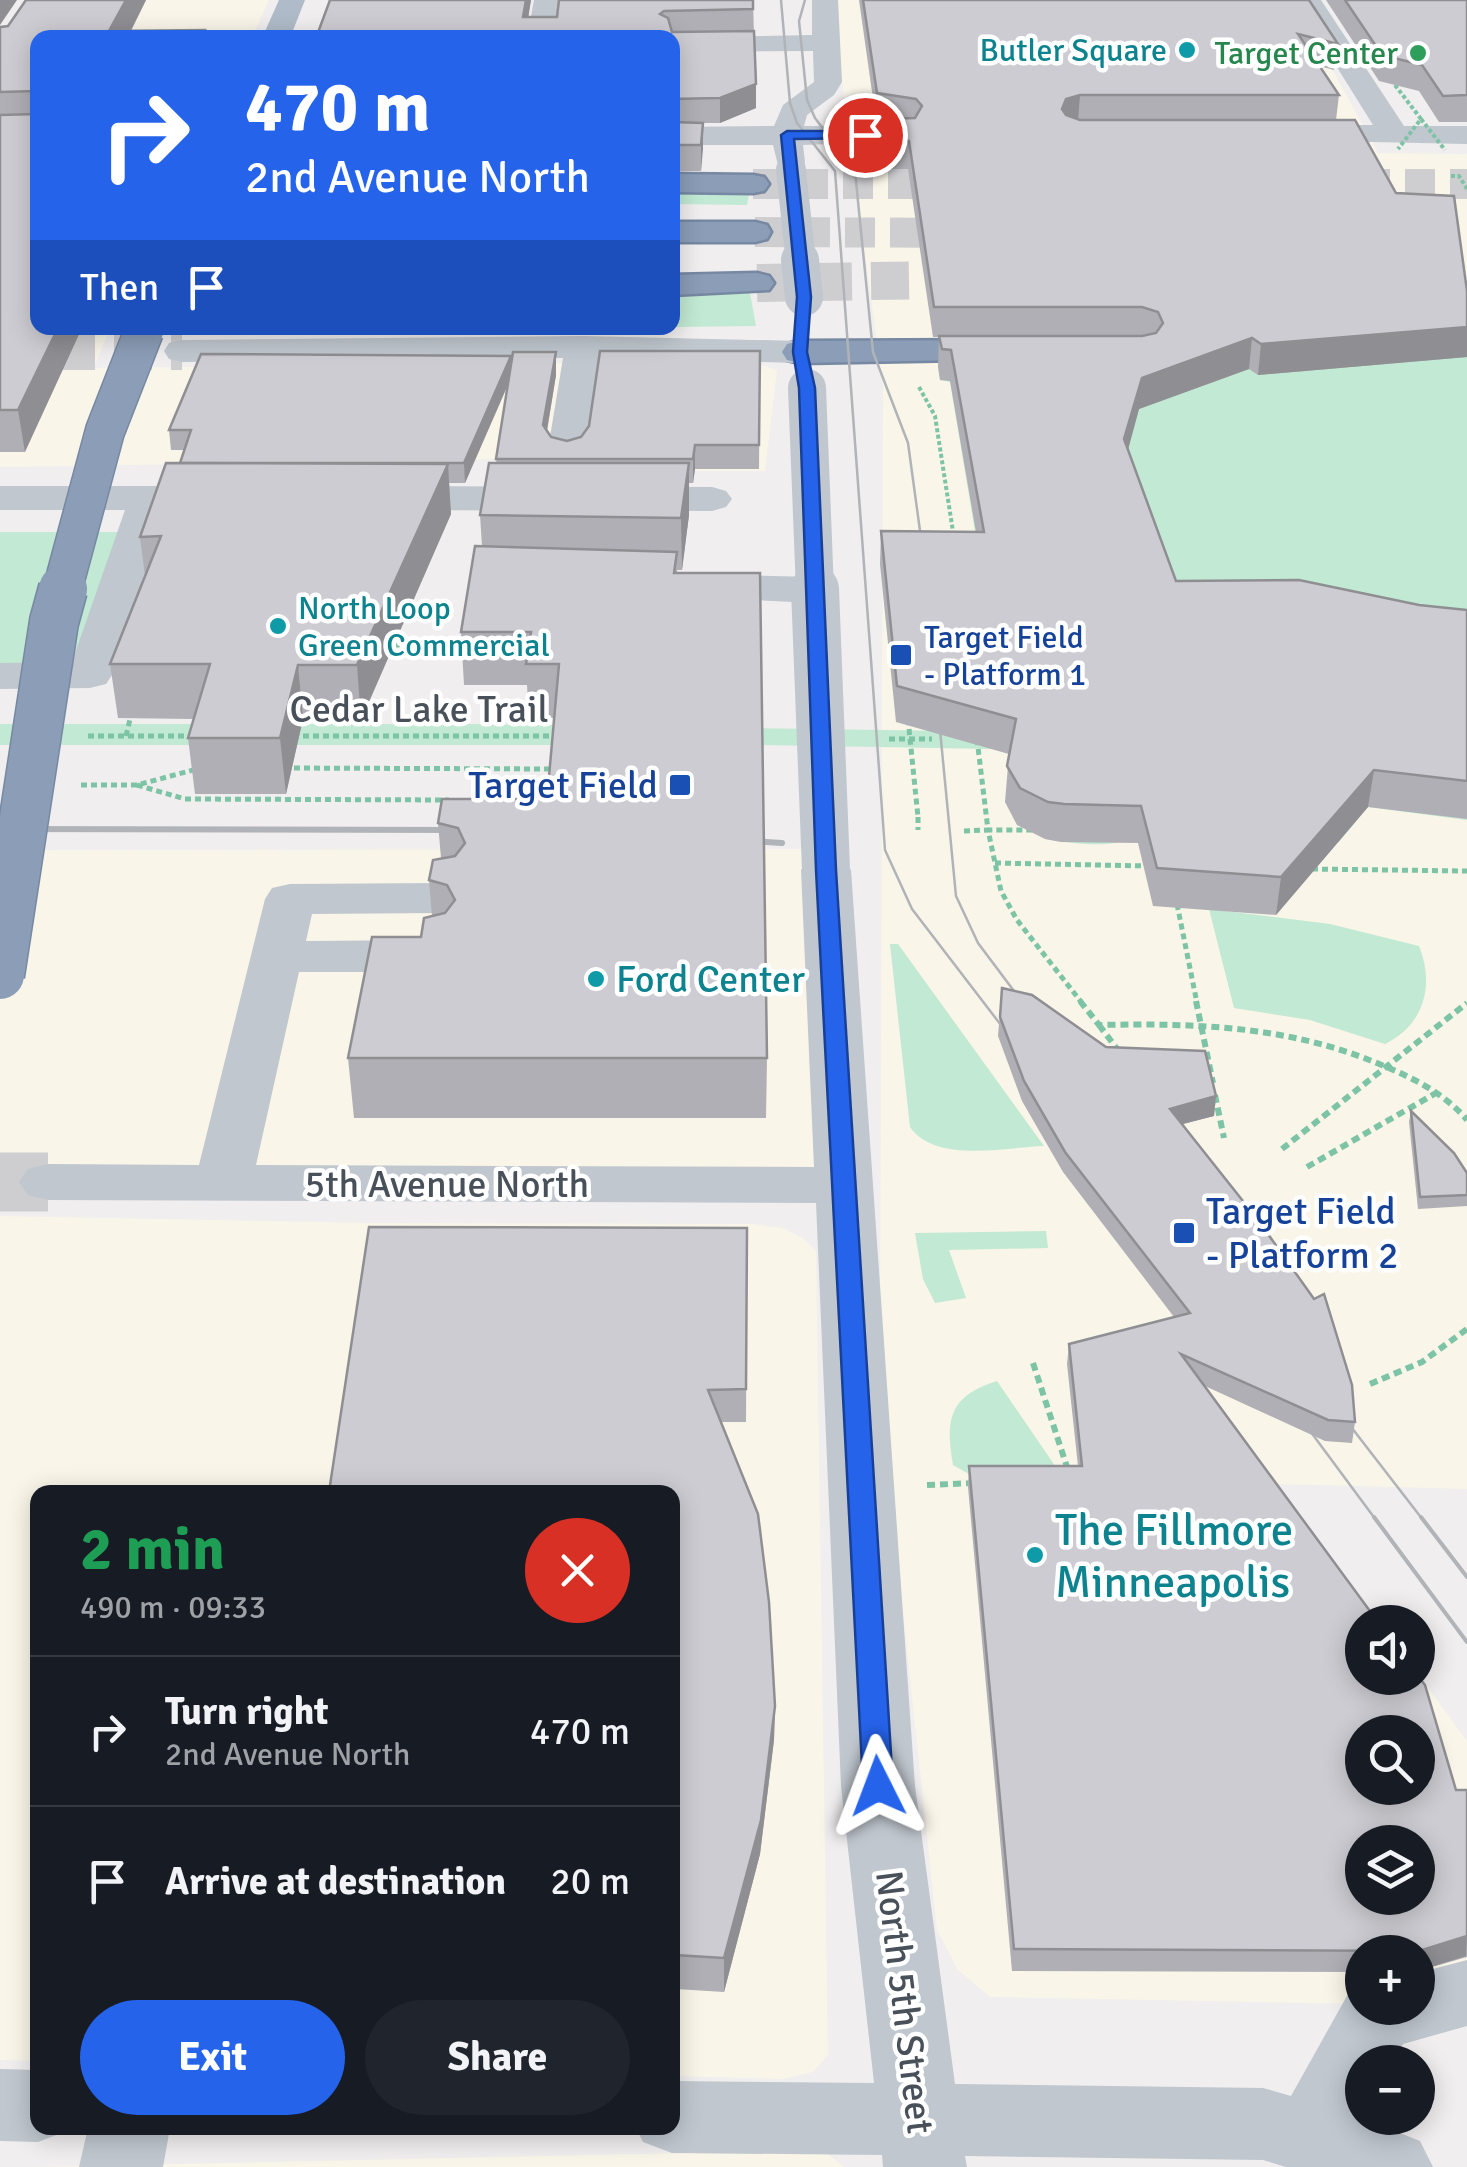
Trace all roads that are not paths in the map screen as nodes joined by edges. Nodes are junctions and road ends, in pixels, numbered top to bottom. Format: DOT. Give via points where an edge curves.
graph roads {
  1 [pos="292,0"];
  2 [pos="547,0"];
  3 [pos="824,0"];
  4 [pos="1308,0"];
  5 [pos="279,30"];
  6 [pos="542,30"];
  7 [pos="680,44"];
  8 [pos="828,44"];
  9 [pos="845,99"];
  10 [pos="1252,134"];
  11 [pos="1404,134"];
  12 [pos="787,135"];
  13 [pos="851,135"];
  14 [pos="903,135"];
  15 [pos="680,136"];
  16 [pos="1456,143"];
  17 [pos="680,188"];
  18 [pos="680,211"];
  19 [pos="680,233"];
  20 [pos="755,238"];
  21 [pos="680,254"];
  22 [pos="680,263"];
  23 [pos="680,280"];
  24 [pos="164,339"];
  25 [pos="583,348"];
  26 [pos="1041,351"];
  27 [pos="804,370"];
  28 [pos="567,449"];
  29 [pos="0,498"];
  30 [pos="150,498"];
  31 [pos="266,498"];
  32 [pos="343,498"];
  33 [pos="712,498"];
  34 [pos="643,586"];
  35 [pos="814,590"];
  36 [pos="0,676"];
  37 [pos="440,898"];
  38 [pos="430,956"];
  39 [pos="276,957"];
  40 [pos="0,975"];
  41 [pos="48,1182"];
  42 [pos="223,1184"];
  43 [pos="845,1185"];
  44 [pos="1467,1992"];
  45 [pos="1435,2001"];
  46 [pos="1372,2025"];
  47 [pos="0,2105"];
  48 [pos="30,2106"];
  49 [pos="680,2118"];
  50 [pos="128,2135"];
  51 [pos="1312,2137"];
  52 [pos="923,2144"];
  53 [pos="121,2167"];
  54 [pos="1391,2167"];
  1 -- 5 [label="main road"];
  2 -- 6 [label="street"];
  3 -- 8 [label="street"];
  4 -- 11 [label="street"];
  7 -- 8 [label="street"];
  8 -- 9 [label="street" via="828,82"];
  9 -- 12 [label="street" via="792,111"];
  9 -- 13 [label="street" via="848,110 841,118"];
  10 -- 11 [label="street"];
  11 -- 16 [label="street"];
  12 -- 13 [label="street"];
  12 -- 15 [label="street"];
  12 -- 27 [label="street, North 5th Street, bridge" via="804,297"];
  13 -- 14 [label="street"];
  17 -- 20 [label="highway"];
  18 -- 20 [label="highway"];
  19 -- 20 [label="highway"];
  20 -- 21 [label="highway"];
  20 -- 22 [label="highway"];
  20 -- 23 [label="highway"];
  24 -- 25 [label="street"];
  24 -- 40 [label="highway, bridge" via="105,431 54,622"];
  25 -- 27 [label="street"];
  25 -- 28 [label="street"];
  26 -- 27 [label="highway"];
  27 -- 35 [label="street, North 5th Street, bridge"];
  29 -- 30 [label="street"];
  30 -- 31 [label="street"];
  30 -- 36 [label="street" via="90,675"];
  32 -- 33 [label="street"];
  34 -- 35 [label="street"];
  35 -- 43 [label="street, North 5th Street, bridge"];
  37 -- 39 [label="street" via="290,899"];
  38 -- 39 [label="street"];
  39 -- 42 [label="street"];
  41 -- 42 [label="street, 5th Avenue North"];
  42 -- 43 [label="street, 5th Avenue North"];
  43 -- 52 [label="street, North 5th Street" via="878,1786"];
  44 -- 45 [label="street"];
  46 -- 51 [label="street"];
  47 -- 48 [label="street"];
  49 -- 52 [label="street"];
  50 -- 53 [label="street"];
  51 -- 52 [label="street" via="1262,2124"];
  51 -- 54 [label="street"];
}
